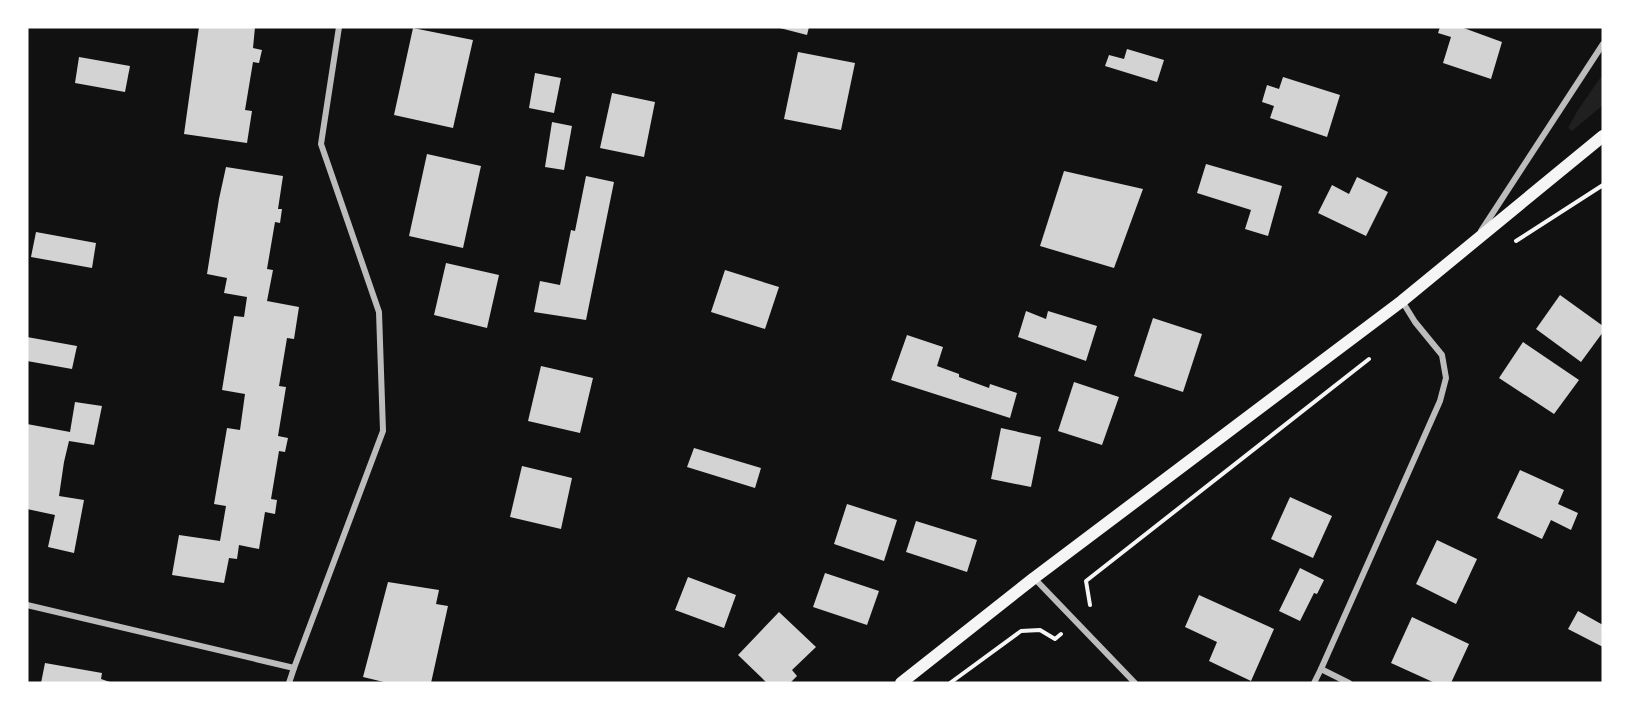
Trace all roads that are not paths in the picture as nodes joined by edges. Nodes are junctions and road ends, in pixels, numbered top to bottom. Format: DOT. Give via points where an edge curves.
graph roads {
  1 [pos="339,27"];
  2 [pos="1603,44"];
  3 [pos="1603,136"];
  4 [pos="1473,244"];
  5 [pos="1402,301"];
  6 [pos="1034,578"];
  7 [pos="27,605"];
  8 [pos="294,668"];
  9 [pos="1321,669"];
  10 [pos="289,683"];
  11 [pos="901,683"];
  12 [pos="1135,683"];
  13 [pos="1314,683"];
  14 [pos="1349,683"];
  1 -- 8 [label="street" via="321,144 379,312 383,431"];
  2 -- 4 [label="street"];
  3 -- 4 [label="main road"];
  4 -- 5 [label="main road"];
  5 -- 6 [label="main road"];
  5 -- 9 [label="street" via="1442,355 1446,378 1440,401"];
  6 -- 11 [label="main road"];
  6 -- 12 [label="street"];
  7 -- 8 [label="street"];
  8 -- 10 [label="street"];
  9 -- 13 [label="street"];
  9 -- 14 [label="street"];
}
